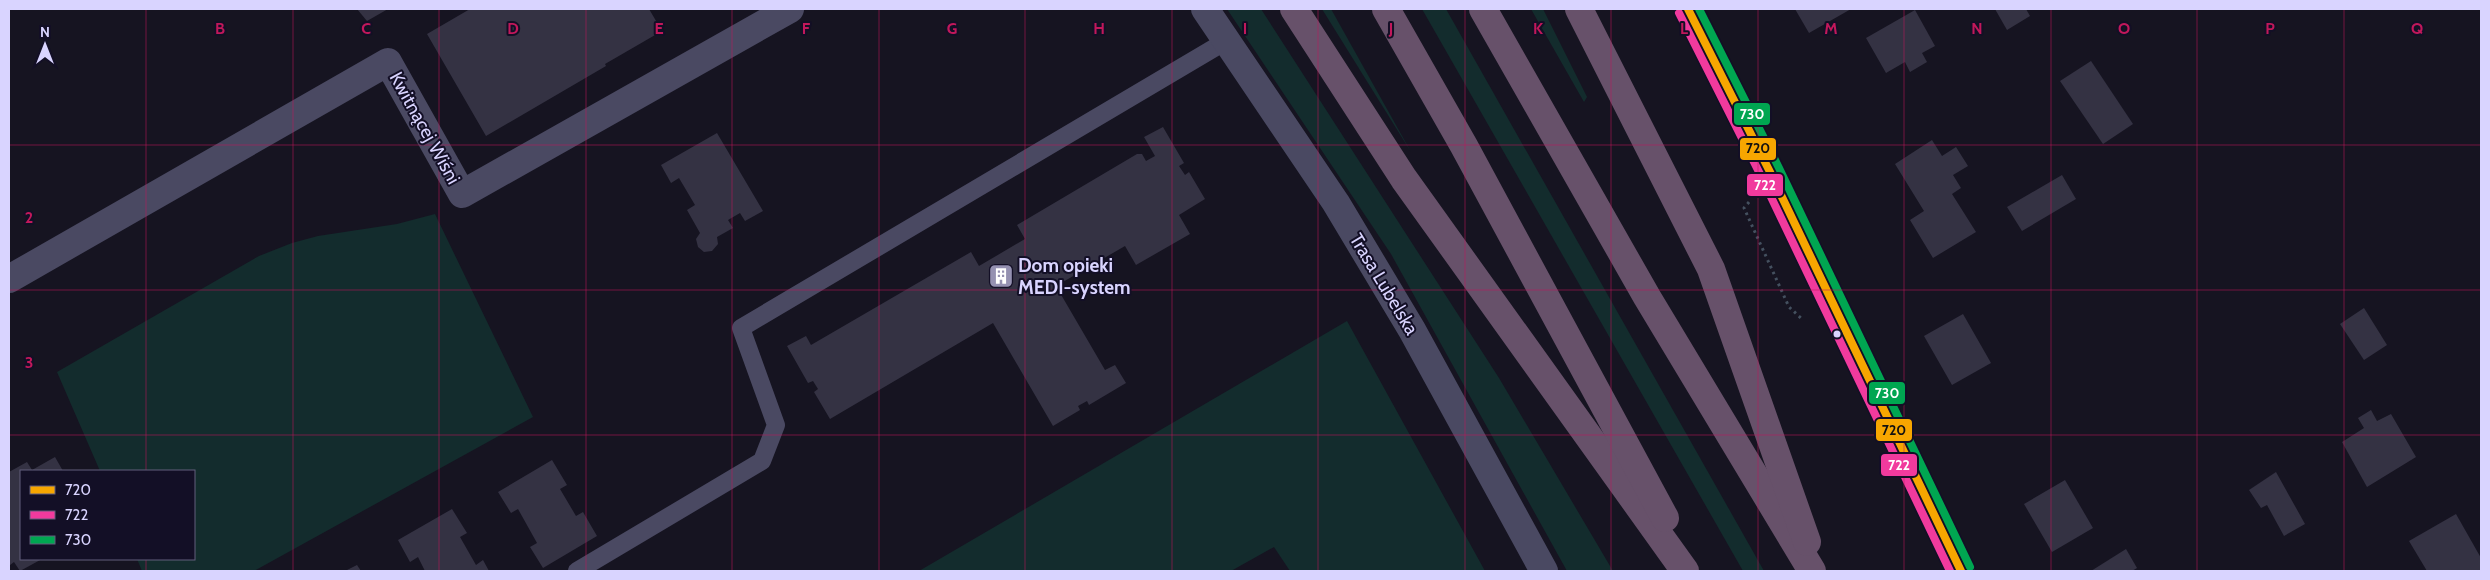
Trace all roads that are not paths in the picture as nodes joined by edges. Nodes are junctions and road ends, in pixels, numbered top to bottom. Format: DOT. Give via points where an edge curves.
graph roads {
  1 [pos="790,9"];
  2 [pos="1205,9"];
  3 [pos="1294,9"];
  4 [pos="1386,9"];
  5 [pos="1483,9"];
  6 [pos="1579,9"];
  7 [pos="1688,9"];
  8 [pos="1226,41"];
  9 [pos="9,279"];
  10 [pos="577,571"];
  11 [pos="1544,571"];
  12 [pos="1685,571"];
  13 [pos="1694,571"];
  14 [pos="1812,571"];
  15 [pos="1818,571"];
  16 [pos="1960,571"];
  1 -- 9 [label="street, Kwitnącej Wiśni" via="462,194 388,62"];
  2 -- 8 [label="street, Trasa Lubelska"];
  3 -- 12 [label="highway" via="1404,179"];
  4 -- 13 [label="highway" via="1469,155"];
  5 -- 14 [label="highway" via="1647,297"];
  6 -- 15 [label="highway" via="1711,269"];
  7 -- 16 [label="street" via="1770,172"];
  8 -- 10 [label="lane" via="741,328 776,425 762,461"];
  8 -- 11 [label="street, Trasa Lubelska" via="1336,203 1416,338"];
}
